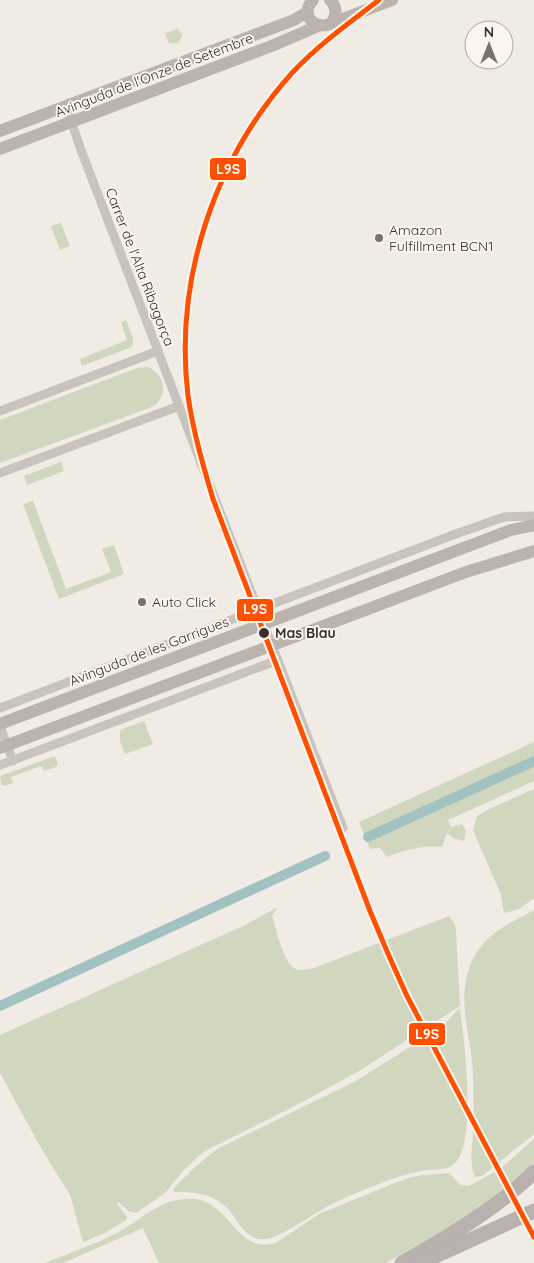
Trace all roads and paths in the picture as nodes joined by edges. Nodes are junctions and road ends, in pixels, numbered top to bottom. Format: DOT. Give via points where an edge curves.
graph roads {
  1 [pos="313,0"];
  2 [pos="346,0"];
  3 [pos="392,0"];
  4 [pos="331,1"];
  5 [pos="307,12"];
  6 [pos="332,22"];
  7 [pos="318,26"];
  8 [pos="66,106"];
  9 [pos="71,122"];
  10 [pos="0,131"];
  11 [pos="0,149"];
  12 [pos="158,351"];
  13 [pos="178,406"];
  14 [pos="0,411"];
  15 [pos="0,473"];
  16 [pos="534,516"];
  17 [pos="534,525"];
  18 [pos="534,551"];
  19 [pos="258,610"];
  20 [pos="263,624"];
  21 [pos="272,645"];
  22 [pos="278,660"];
  23 [pos="0,708"];
  24 [pos="0,725"];
  25 [pos="4,747"];
  26 [pos="13,761"];
  27 [pos="0,765"];
  28 [pos="343,828"];
  29 [pos="534,1172"];
  30 [pos="534,1211"];
  31 [pos="402,1263"];
  32 [pos="420,1263"];
  1 -- 5 [label="street"];
  2 -- 4 [label="street"];
  3 -- 6 [label="street"];
  4 -- 6 [label="street" via="336,12"];
  5 -- 7 [label="street" via="310,21"];
  5 -- 8 [label="street, Avinguda de l'Onze de Setembre" via="292,21"];
  6 -- 7 [label="street, Avinguda de l'Onze de Setembre"];
  7 -- 9 [label="street, Avinguda de l'Onze de Setembre"];
  8 -- 9 [label="street, Carrer de l'Alta Ribagorça"];
  8 -- 10 [label="street, Avinguda de l'Onze de Setembre"];
  9 -- 11 [label="street, Avinguda de l'Onze de Setembre"];
  9 -- 12 [label="street, Carrer de l'Alta Ribagorça"];
  12 -- 13 [label="street, Carrer de l'Alta Ribagorça"];
  12 -- 14 [label="street"];
  13 -- 15 [label="street"];
  13 -- 19 [label="street, Carrer de l'Alta Ribagorça"];
  16 -- 19 [label="street, Avinguda de les Garrigues" via="504,517"];
  17 -- 20 [label="street, Avinguda de les Garrigues" via="511,530"];
  18 -- 21 [label="street" via="466,572"];
  19 -- 20 [label="street, Carrer de l'Alta Ribagorça"];
  19 -- 23 [label="street, Avinguda de les Garrigues"];
  20 -- 21 [label="street, Carrer de l'Alta Ribagorça"];
  20 -- 24 [label="street, Avinguda de les Garrigues"];
  21 -- 22 [label="street, Carrer de l'Alta Ribagorça"];
  21 -- 25 [label="street"];
  22 -- 26 [label="street"];
  22 -- 28 [label="street, Carrer de l'Alta Ribagorça"];
  24 -- 25 [label="street"];
  25 -- 26 [label="street"];
  26 -- 27 [label="street"];
  29 -- 31 [label="main road" via="468,1224"];
  30 -- 32 [label="main road"];
}
